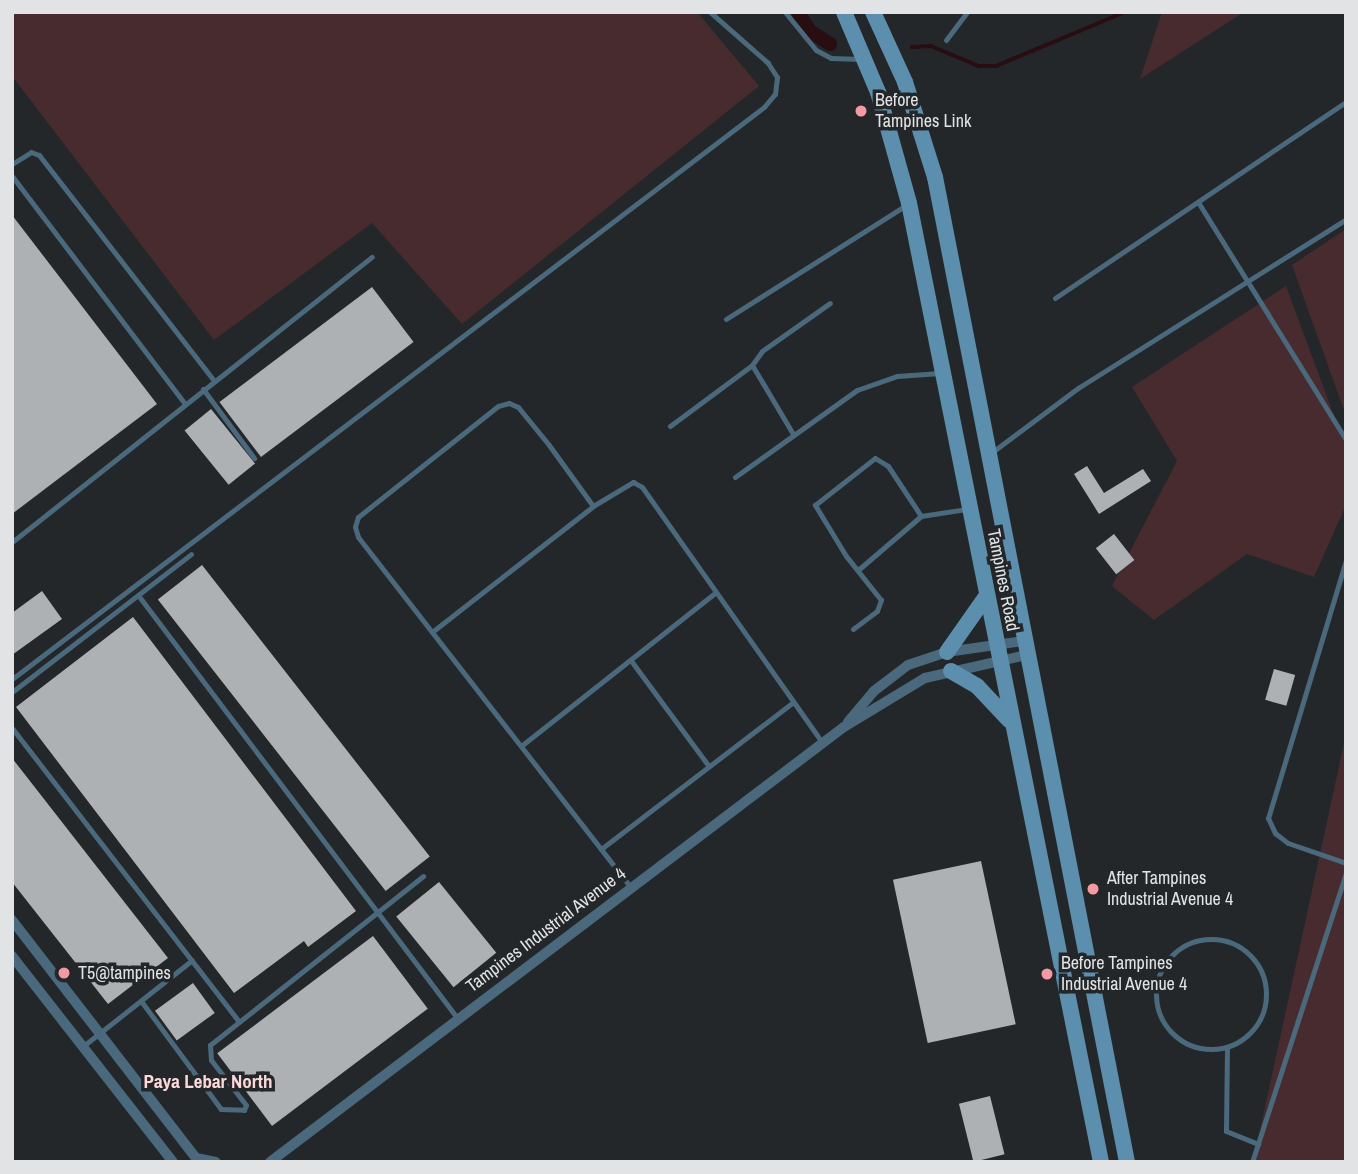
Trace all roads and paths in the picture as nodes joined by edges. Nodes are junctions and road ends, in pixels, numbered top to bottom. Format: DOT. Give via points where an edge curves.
graph roads {
  1 [pos="710,12"];
  2 [pos="785,12"];
  3 [pos="844,12"];
  4 [pos="873,12"];
  5 [pos="967,12"];
  6 [pos="946,40"];
  7 [pos="868,60"];
  8 [pos="1346,102"];
  9 [pos="12,164"];
  10 [pos="12,176"];
  11 [pos="1198,202"];
  12 [pos="909,203"];
  13 [pos="1346,219"];
  14 [pos="372,257"];
  15 [pos="1250,283"];
  16 [pos="1055,298"];
  17 [pos="830,303"];
  18 [pos="726,319"];
  19 [pos="752,365"];
  20 [pos="940,373"];
  21 [pos="214,381"];
  22 [pos="203,389"];
  23 [pos="184,403"];
  24 [pos="670,426"];
  25 [pos="793,434"];
  26 [pos="1346,440"];
  27 [pos="986,457"];
  28 [pos="254,458"];
  29 [pos="735,477"];
  30 [pos="593,506"];
  31 [pos="969,508"];
  32 [pos="921,516"];
  33 [pos="12,542"];
  34 [pos="191,554"];
  35 [pos="1346,560"];
  36 [pos="858,570"];
  37 [pos="715,593"];
  38 [pos="138,595"];
  39 [pos="987,595"];
  40 [pos="853,629"];
  41 [pos="432,632"];
  42 [pos="1024,648"];
  43 [pos="947,652"];
  44 [pos="998,652"];
  45 [pos="632,662"];
  46 [pos="951,671"];
  47 [pos="12,679"];
  48 [pos="12,692"];
  49 [pos="793,702"];
  50 [pos="1010,722"];
  51 [pos="844,727"];
  52 [pos="12,728"];
  53 [pos="822,742"];
  54 [pos="521,746"];
  55 [pos="708,765"];
  56 [pos="601,849"];
  57 [pos="1346,863"];
  58 [pos="1346,872"];
  59 [pos="423,876"];
  60 [pos="631,888"];
  61 [pos="377,912"];
  62 [pos="12,920"];
  63 [pos="12,956"];
  64 [pos="192,960"];
  65 [pos="141,1002"];
  66 [pos="458,1019"];
  67 [pos="238,1020"];
  68 [pos="103,1032"];
  69 [pos="82,1047"];
  70 [pos="1227,1047"];
  71 [pos="1258,1144"];
  72 [pos="197,1160"];
  73 [pos="173,1162"];
  74 [pos="216,1162"];
  75 [pos="270,1162"];
  76 [pos="1101,1162"];
  77 [pos="1127,1162"];
  78 [pos="1252,1162"];
  1 -- 47 [label="lane" via="768,63 777,77 775,94 764,107"];
  2 -- 7 [label="lane" via="816,50 831,58"];
  3 -- 7 [label="main road, Tampines Road"];
  4 -- 27 [label="main road, Tampines Road" via="905,82 935,177"];
  5 -- 6 [label="lane"];
  7 -- 12 [label="main road, Tampines Road"];
  8 -- 11 [label="lane"];
  9 -- 21 [label="lane" via="31,152 39,155"];
  10 -- 23 [label="lane"];
  11 -- 15 [label="lane"];
  11 -- 16 [label="lane"];
  12 -- 18 [label="lane"];
  12 -- 20 [label="main road, Tampines Road"];
  13 -- 15 [label="lane"];
  14 -- 21 [label="lane"];
  15 -- 26 [label="lane"];
  15 -- 27 [label="lane" via="1078,388"];
  17 -- 19 [label="lane" via="762,351"];
  19 -- 24 [label="lane"];
  19 -- 25 [label="lane"];
  20 -- 25 [label="lane" via="897,376 857,390"];
  20 -- 31 [label="main road, Tampines Road"];
  21 -- 22 [label="lane"];
  22 -- 23 [label="lane"];
  22 -- 28 [label="lane"];
  23 -- 33 [label="lane"];
  25 -- 29 [label="lane"];
  27 -- 42 [label="main road, Tampines Road"];
  30 -- 37 [label="lane" via="625,484 642,487"];
  30 -- 41 [label="lane"];
  30 -- 41 [label="lane" via="518,407 498,406 358,517 355,527"];
  31 -- 32 [label="lane"];
  31 -- 39 [label="main road, Tampines Road"];
  32 -- 36 [label="lane"];
  32 -- 36 [label="lane" via="888,466 875,458 820,498 817,513"];
  34 -- 38 [label="lane"];
  35 -- 57 [label="lane" via="1268,818 1275,833 1289,843"];
  36 -- 40 [label="lane" via="881,606"];
  37 -- 45 [label="lane"];
  37 -- 49 [label="lane"];
  38 -- 48 [label="lane"];
  38 -- 61 [label="lane"];
  39 -- 43 [label="main road"];
  39 -- 44 [label="main road, Tampines Road"];
  41 -- 54 [label="lane"];
  42 -- 44 [label="street, Tampines Industrial Avenue 4"];
  42 -- 77 [label="main road, Tampines Road"];
  43 -- 44 [label="street, Tampines Industrial Avenue 4"];
  43 -- 51 [label="street, Tampines Industrial Avenue 4" via="908,665 874,691"];
  44 -- 46 [label="street, Tampines Industrial Avenue 4"];
  44 -- 50 [label="main road, Tampines Road"];
  45 -- 54 [label="lane"];
  45 -- 55 [label="lane"];
  46 -- 50 [label="main road" via="990,698"];
  46 -- 51 [label="street, Tampines Industrial Avenue 4" via="925,678"];
  49 -- 53 [label="lane"];
  49 -- 55 [label="lane"];
  50 -- 76 [label="main road, Tampines Road"];
  51 -- 53 [label="street, Tampines Industrial Avenue 4"];
  52 -- 64 [label="lane"];
  53 -- 60 [label="street, Tampines Industrial Avenue 4"];
  54 -- 56 [label="lane"];
  55 -- 56 [label="lane"];
  56 -- 60 [label="lane"];
  58 -- 71 [label="lane"];
  59 -- 61 [label="lane"];
  60 -- 66 [label="street, Tampines Industrial Avenue 4"];
  61 -- 66 [label="lane"];
  61 -- 67 [label="lane"];
  62 -- 68 [label="street"];
  63 -- 69 [label="street"];
  64 -- 65 [label="lane"];
  64 -- 67 [label="lane"];
  65 -- 67 [label="lane" via="225,1111 244,1110 246,1105 208,1050"];
  65 -- 68 [label="lane"];
  66 -- 75 [label="street, Tampines Industrial Avenue 4"];
  68 -- 69 [label="lane"];
  68 -- 72 [label="street"];
  69 -- 73 [label="street"];
  70 -- 70 [label="lane" via="1257,1025 1266,989 1261,970 1242,949 1216,939 1197,940 1168,959 1160,974 1158,1008 1166,1024 1185,1041 1209,1049"];
  70 -- 71 [label="lane" via="1226,1131"];
  71 -- 78 [label="lane"];
  72 -- 74 [label="street"];
}
